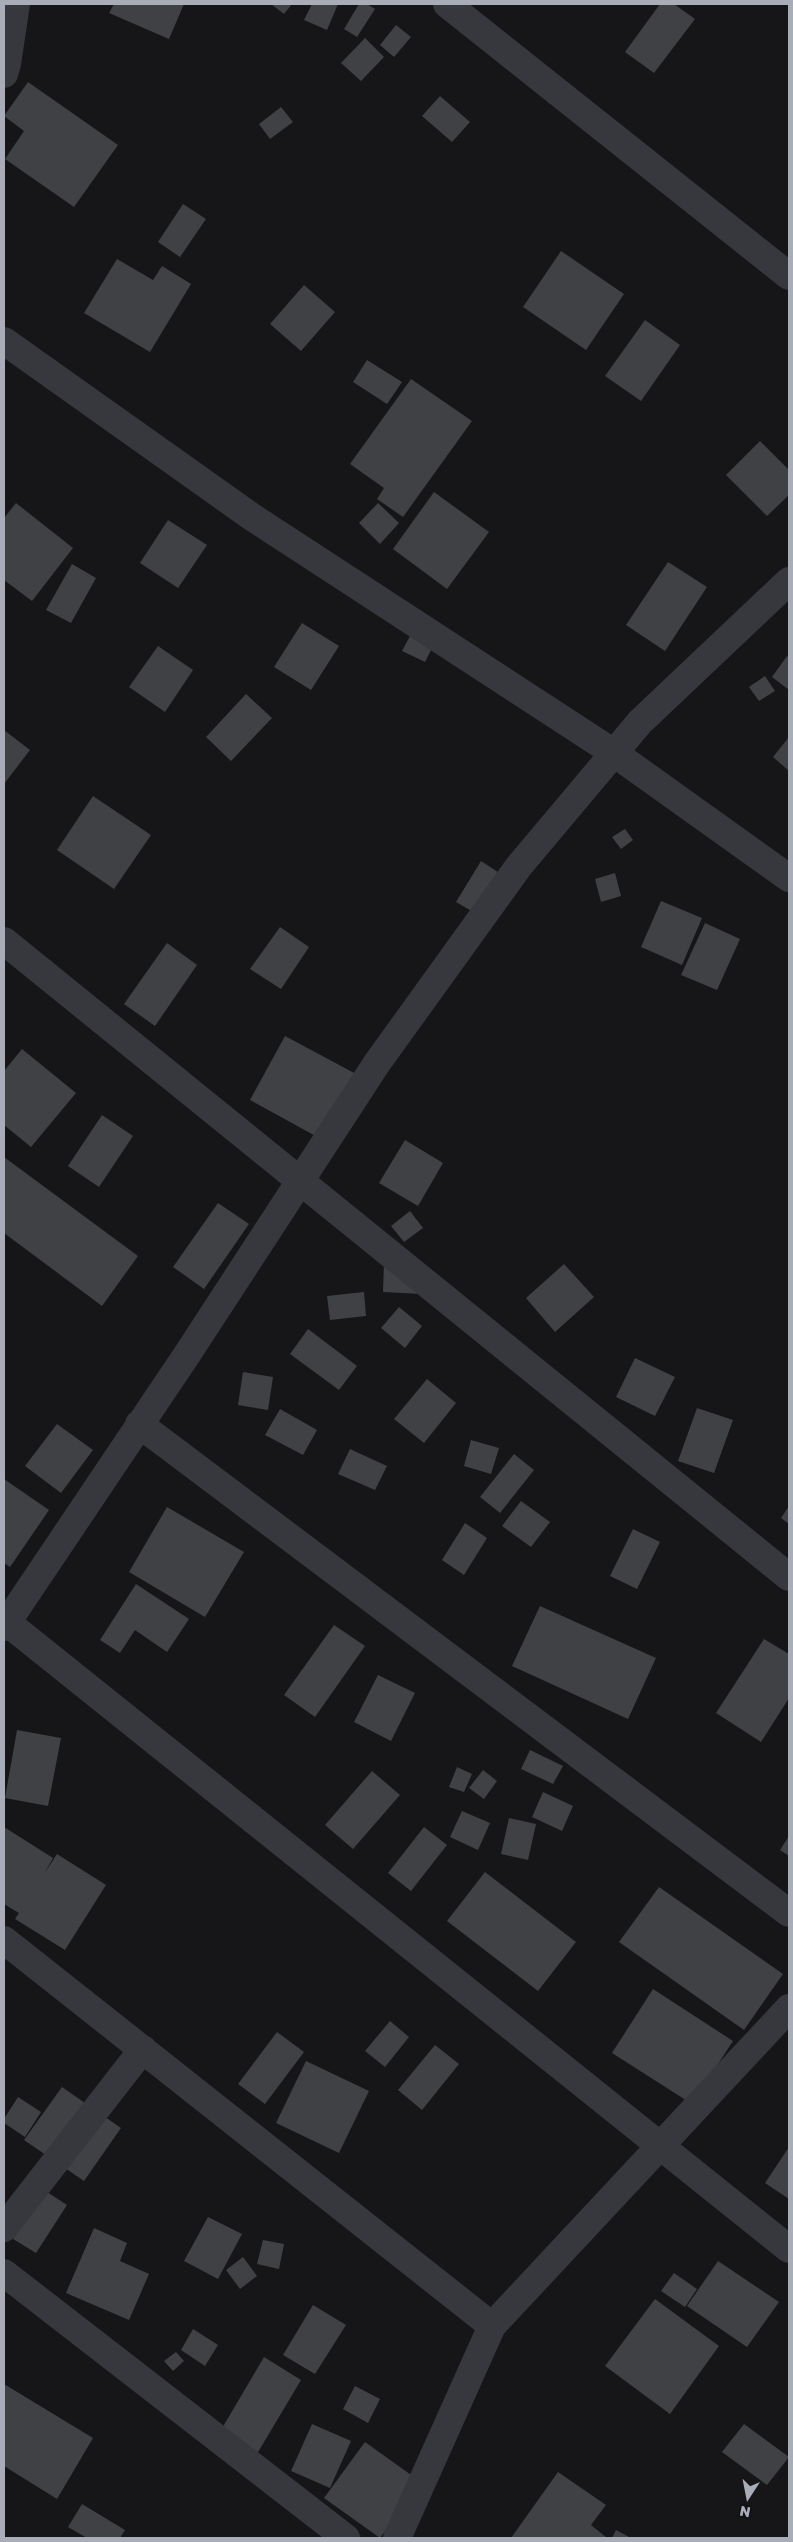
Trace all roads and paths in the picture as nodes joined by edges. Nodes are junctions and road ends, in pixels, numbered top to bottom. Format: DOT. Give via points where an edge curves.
graph roads {
  1 [pos="16,4"];
  2 [pos="447,4"];
  3 [pos="5,67"];
  4 [pos="789,276"];
  5 [pos="4,341"];
  6 [pos="789,581"];
  7 [pos="614,753"];
  8 [pos="789,878"];
  9 [pos="4,941"];
  10 [pos="300,1181"];
  11 [pos="140,1424"];
  12 [pos="789,1577"];
  13 [pos="5,1623"];
  14 [pos="789,1913"];
  15 [pos="4,1940"];
  16 [pos="789,2008"];
  17 [pos="142,2049"];
  18 [pos="660,2146"];
  19 [pos="4,2228"];
  20 [pos="789,2250"];
  21 [pos="4,2273"];
  22 [pos="492,2326"];
  23 [pos="346,2538"];
  24 [pos="397,2538"];
  1 -- 3 [label="street"];
  2 -- 4 [label="street"];
  5 -- 7 [label="street" via="252,518"];
  6 -- 7 [label="street" via="640,722"];
  7 -- 8 [label="street"];
  7 -- 10 [label="street" via="519,866 377,1063"];
  9 -- 10 [label="street"];
  10 -- 11 [label="street"];
  10 -- 12 [label="street"];
  11 -- 13 [label="street"];
  11 -- 14 [label="street"];
  13 -- 18 [label="street"];
  15 -- 17 [label="street"];
  16 -- 18 [label="street"];
  17 -- 19 [label="street"];
  17 -- 22 [label="street"];
  18 -- 20 [label="street"];
  18 -- 22 [label="street"];
  21 -- 23 [label="street"];
  22 -- 24 [label="street"];
}
